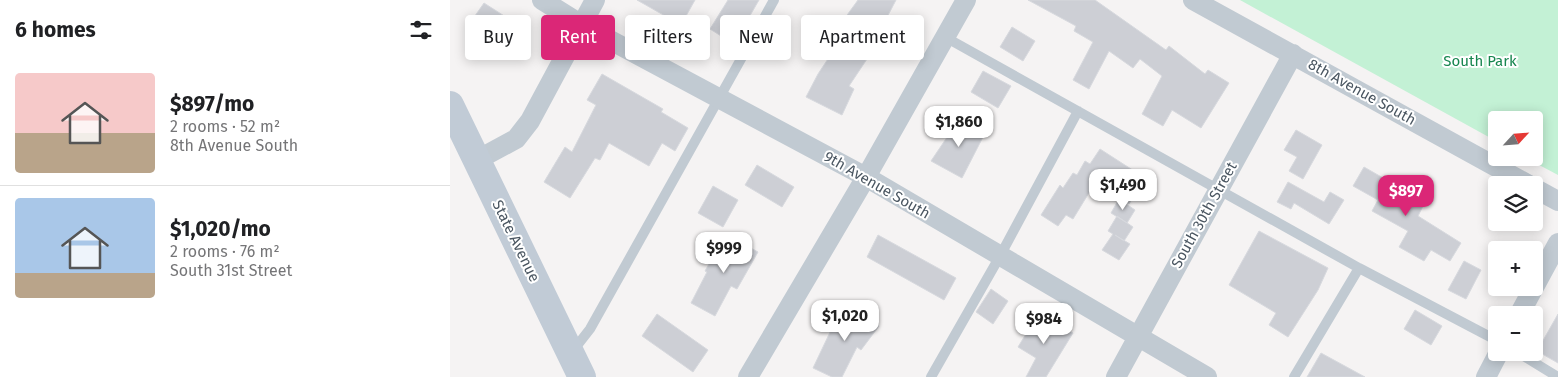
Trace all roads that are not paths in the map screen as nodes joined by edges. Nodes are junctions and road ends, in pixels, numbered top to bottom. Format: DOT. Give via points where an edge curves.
graph roads {
  1 [pos="542,0"];
  2 [pos="595,0"];
  3 [pos="774,0"];
  4 [pos="966,0"];
  5 [pos="1193,0"];
  6 [pos="566,15"];
  7 [pos="587,15"];
  8 [pos="946,37"];
  9 [pos="615,43"];
  10 [pos="1293,54"];
  11 [pos="563,60"];
  12 [pos="719,98"];
  13 [pos="450,105"];
  14 [pos="1078,111"];
  15 [pos="477,160"];
  16 [pos="1513,176"];
  17 [pos="866,177"];
  18 [pos="1218,190"];
  19 [pos="1543,193"];
  20 [pos="1558,201"];
  21 [pos="1558,243"];
  22 [pos="1000,256"];
  23 [pos="1359,268"];
  24 [pos="1524,306"];
  25 [pos="1488,336"];
  26 [pos="1137,338"];
  27 [pos="1494,361"];
  28 [pos="1532,361"];
  29 [pos="577,365"];
  30 [pos="748,377"];
  31 [pos="931,377"];
  32 [pos="1116,377"];
  33 [pos="1207,377"];
  34 [pos="1294,377"];
  35 [pos="1486,377"];
  36 [pos="1558,377"];
  1 -- 6 [label="street, 9th Avenue South"];
  2 -- 7 [label="street"];
  3 -- 12 [label="lane"];
  4 -- 8 [label="street"];
  5 -- 10 [label="street, 8th Avenue South"];
  8 -- 14 [label="lane"];
  8 -- 17 [label="street"];
  9 -- 12 [label="street, 9th Avenue South"];
  10 -- 16 [label="street, 8th Avenue South"];
  10 -- 18 [label="street, South 30th Street"];
  11 -- 15 [label="street" via="530,121 516,139"];
  12 -- 17 [label="street, 9th Avenue South"];
  12 -- 29 [label="lane" via="590,329"];
  13 -- 15 [label="main road, State Avenue"];
  14 -- 18 [label="lane"];
  14 -- 22 [label="lane"];
  15 -- 29 [label="main road, State Avenue"];
  17 -- 22 [label="street, 9th Avenue South"];
  17 -- 30 [label="street"];
  18 -- 23 [label="lane"];
  18 -- 26 [label="street, South 30th Street"];
  19 -- 20 [label="street"];
  21 -- 24 [label="street"];
  22 -- 26 [label="street, 9th Avenue South"];
  22 -- 31 [label="lane"];
  23 -- 25 [label="lane"];
  23 -- 34 [label="lane"];
  26 -- 32 [label="street, South 30th Street"];
  26 -- 33 [label="street, 9th Avenue South"];
  27 -- 35 [label="street"];
  28 -- 36 [label="lane"];
}
